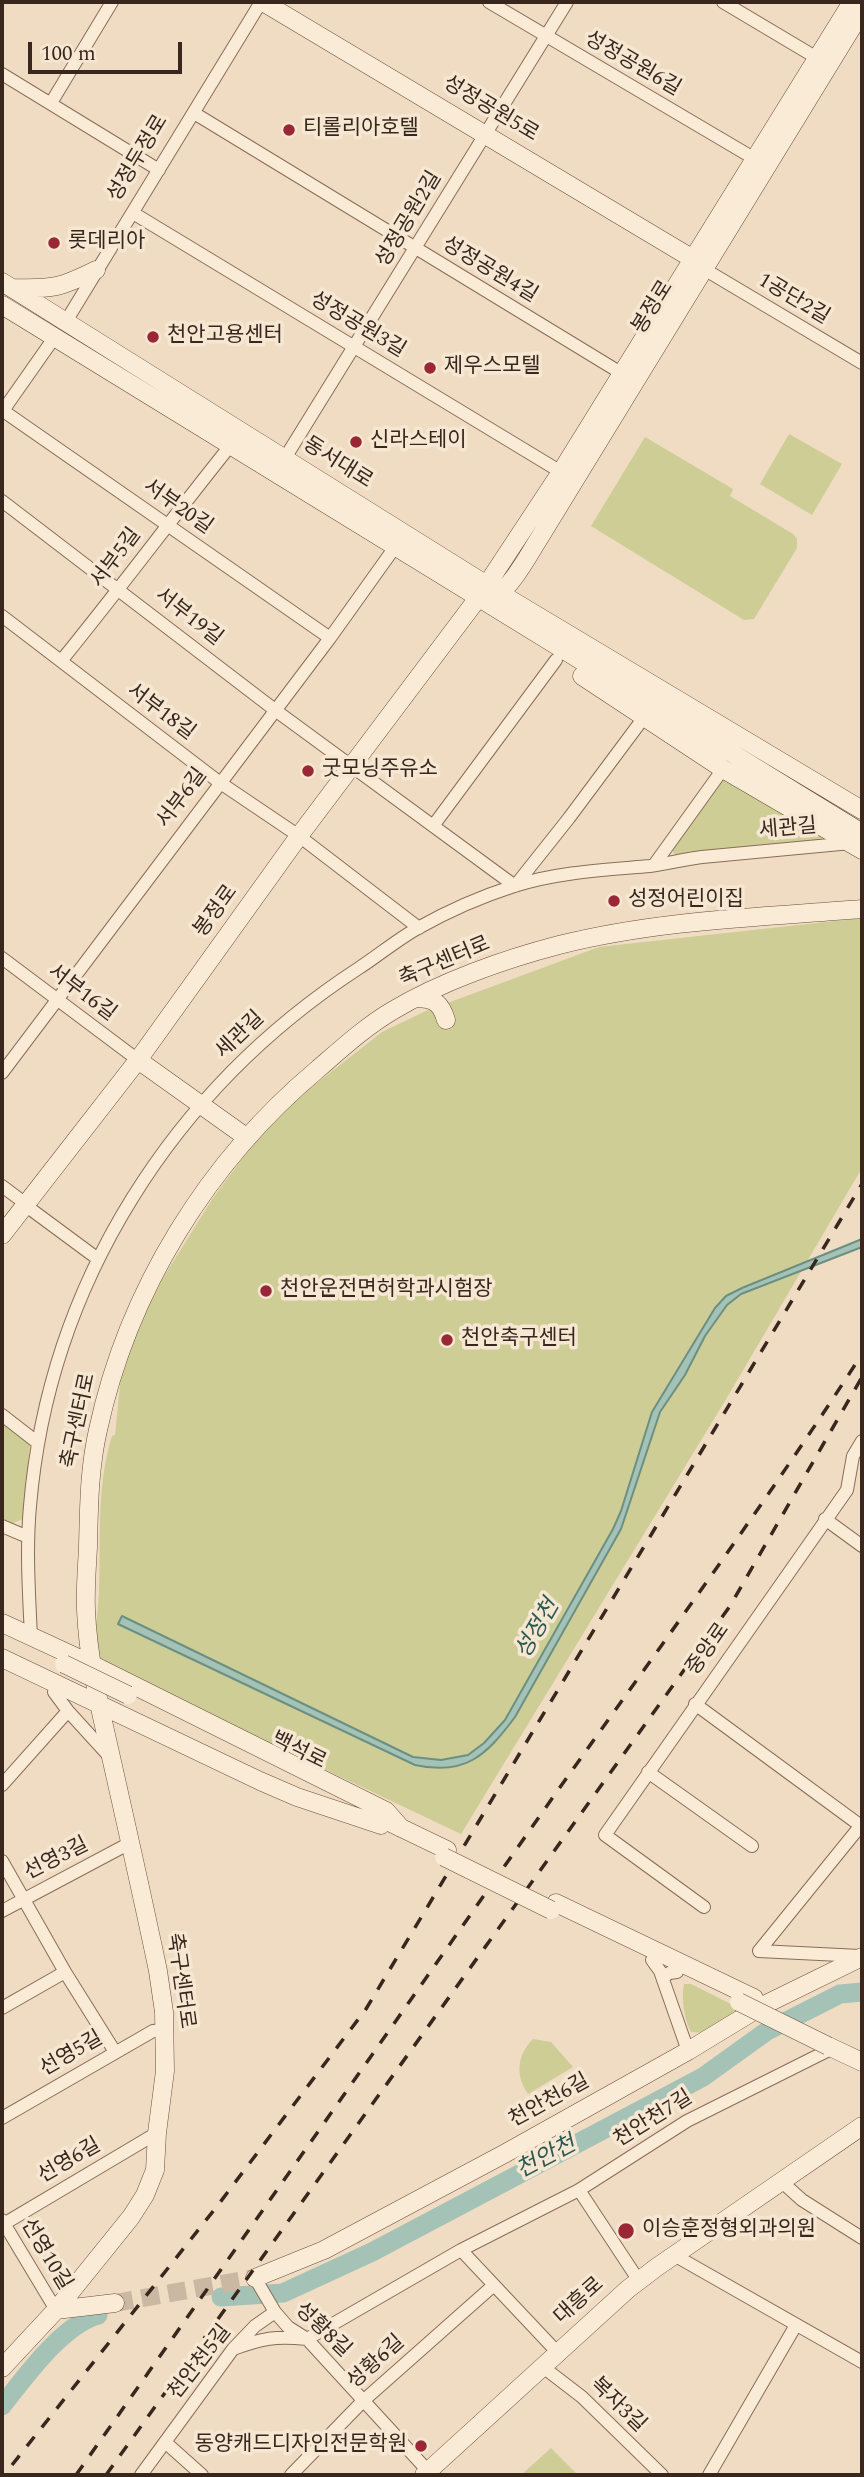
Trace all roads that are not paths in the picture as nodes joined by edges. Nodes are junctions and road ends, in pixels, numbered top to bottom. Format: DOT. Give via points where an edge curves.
graph roads {
  1 [pos="112,2"];
  2 [pos="262,2"];
  3 [pos="489,2"];
  4 [pos="567,2"];
  5 [pos="723,2"];
  6 [pos="852,2"];
  7 [pos="862,11"];
  8 [pos="546,37"];
  9 [pos="817,58"];
  10 [pos="2,74"];
  11 [pos="51,103"];
  12 [pos="194,113"];
  13 [pos="485,134"];
  14 [pos="755,159"];
  15 [pos="159,170"];
  16 [pos="133,214"];
  17 [pos="416,249"];
  18 [pos="698,265"];
  19 [pos="96,270"];
  20 [pos="7,285"];
  21 [pos="2,305"];
  22 [pos="60,330"];
  23 [pos="354,346"];
  24 [pos="862,363"];
  25 [pos="621,373"];
  26 [pos="2,411"];
  27 [pos="230,446"];
  28 [pos="285,458"];
  29 [pos="561,472"];
  30 [pos="2,501"];
  31 [pos="166,524"];
  32 [pos="395,547"];
  33 [pos="120,589"];
  34 [pos="495,600"];
  35 [pos="2,616"];
  36 [pos="330,638"];
  37 [pos="556,660"];
  38 [pos="61,661"];
  39 [pos="646,700"];
  40 [pos="275,710"];
  41 [pos="351,766"];
  42 [pos="723,769"];
  43 [pos="219,782"];
  44 [pos="862,798"];
  45 [pos="862,810"];
  46 [pos="433,826"];
  47 [pos="299,836"];
  48 [pos="860,840"];
  49 [pos="654,865"];
  50 [pos="515,886"];
  51 [pos="862,909"];
  52 [pos="419,928"];
  53 [pos="2,958"];
  54 [pos="418,998"];
  55 [pos="58,1000"];
  56 [pos="446,1020"];
  57 [pos="138,1060"];
  58 [pos="2,1072"];
  59 [pos="201,1105"];
  60 [pos="246,1137"];
  61 [pos="2,1186"];
  62 [pos="26,1205"];
  63 [pos="2,1235"];
  64 [pos="98,1259"];
  65 [pos="2,1415"];
  66 [pos="862,1441"];
  67 [pos="38,1443"];
  68 [pos="825,1519"];
  69 [pos="2,1526"];
  70 [pos="28,1538"];
  71 [pos="862,1546"];
  72 [pos="2,1623"];
  73 [pos="2,1634"];
  74 [pos="31,1637"];
  75 [pos="2,1645"];
  76 [pos="2,1658"];
  77 [pos="93,1665"];
  78 [pos="64,1670"];
  79 [pos="54,1692"];
  80 [pos="128,1700"];
  81 [pos="99,1704"];
  82 [pos="695,1704"];
  83 [pos="68,1711"];
  84 [pos="111,1758"];
  85 [pos="648,1772"];
  86 [pos="2,1784"];
  87 [pos="381,1825"];
  88 [pos="861,1825"];
  89 [pos="401,1828"];
  90 [pos="130,1843"];
  91 [pos="752,1846"];
  92 [pos="445,1854"];
  93 [pos="2,1861"];
  94 [pos="24,1898"];
  95 [pos="554,1907"];
  96 [pos="704,1907"];
  97 [pos="2,1911"];
  98 [pos="862,1956"];
  99 [pos="65,1972"];
  100 [pos="670,1975"];
  101 [pos="747,2000"];
  102 [pos="2,2008"];
  103 [pos="163,2030"];
  104 [pos="115,2052"];
  105 [pos="688,2052"];
  106 [pos="848,2053"];
  107 [pos="2,2118"];
  108 [pos="862,2126"];
  109 [pos="157,2133"];
  110 [pos="782,2182"];
  111 [pos="579,2190"];
  112 [pos="2,2223"];
  113 [pos="862,2238"];
  114 [pos="461,2250"];
  115 [pos="674,2255"];
  116 [pos="257,2281"];
  117 [pos="639,2281"];
  118 [pos="494,2285"];
  119 [pos="115,2303"];
  120 [pos="56,2310"];
  121 [pos="274,2311"];
  122 [pos="796,2325"];
  123 [pos="307,2339"];
  124 [pos="233,2349"];
  125 [pos="558,2353"];
  126 [pos="862,2362"];
  127 [pos="543,2367"];
  128 [pos="2,2368"];
  129 [pos="363,2401"];
  130 [pos="165,2442"];
  131 [pos="426,2473"];
  132 [pos="141,2475"];
  133 [pos="202,2475"];
  134 [pos="291,2475"];
  135 [pos="662,2475"];
  136 [pos="709,2475"];
  1 -- 11 [label="street"];
  2 -- 12 [label="street, 성정두정로"];
  2 -- 13 [label="street, 성정공원5로"];
  3 -- 8 [label="street, 성정공원6길"];
  4 -- 8 [label="street, 성정공원2길"];
  5 -- 9 [label="street"];
  6 -- 9 [label="street, 봉정로"];
  7 -- 18 [label="street, 봉정로"];
  8 -- 13 [label="street, 성정공원2길"];
  8 -- 14 [label="street, 성정공원6길"];
  9 -- 14 [label="street, 봉정로"];
  10 -- 11 [label="street"];
  11 -- 15 [label="street"];
  12 -- 15 [label="street, 성정두정로"];
  12 -- 17 [label="street, 성정공원4길"];
  13 -- 17 [label="street, 성정공원2길"];
  13 -- 18 [label="street, 성정공원5로"];
  14 -- 18 [label="street, 봉정로"];
  15 -- 16 [label="street, 성정두정로"];
  16 -- 19 [label="street, 성정두정로"];
  16 -- 23 [label="street, 성정공원3길"];
  17 -- 23 [label="street, 성정공원2길"];
  17 -- 25 [label="street, 성정공원4길"];
  18 -- 24 [label="street, 1공단2길"];
  18 -- 25 [label="street, 봉정로"];
  18 -- 34 [label="street, 봉정로" via="540,537"];
  19 -- 20 [label="street" via="51,289"];
  19 -- 22 [label="street, 성정두정로"];
  20 -- 22 [label="street, 동서대로"];
  21 -- 22 [label="street, 동서대로"];
  22 -- 26 [label="street, 성정두정로"];
  22 -- 27 [label="street, 동서대로"];
  22 -- 28 [label="street, 동서대로"];
  23 -- 28 [label="street, 성정공원2길"];
  23 -- 29 [label="street, 성정공원3길"];
  25 -- 29 [label="street, 봉정로"];
  26 -- 31 [label="street, 서부20길"];
  27 -- 31 [label="street, 서부5길"];
  27 -- 32 [label="street, 동서대로"];
  28 -- 34 [label="street, 동서대로"];
  29 -- 34 [label="street, 봉정로"];
  30 -- 33 [label="street, 서부19길"];
  31 -- 33 [label="street, 서부5길"];
  31 -- 36 [label="street, 서부20길"];
  32 -- 34 [label="street, 동서대로"];
  32 -- 36 [label="street, 서부6길"];
  33 -- 38 [label="street, 서부5길"];
  33 -- 40 [label="street, 서부19길"];
  34 -- 37 [label="street"];
  34 -- 39 [label="street, 동서대로"];
  34 -- 41 [label="street, 봉정로" via="467,614"];
  34 -- 44 [label="street" via="617,653"];
  35 -- 38 [label="street, 서부18길"];
  36 -- 40 [label="street, 서부6길"];
  37 -- 39 [label="street"];
  37 -- 46 [label="street"];
  38 -- 43 [label="street, 서부18길"];
  39 -- 42 [label="street"];
  39 -- 45 [label="street"];
  39 -- 48 [label="street" via="845,822"];
  39 -- 50 [label="street" via="569,818"];
  40 -- 41 [label="street, 서부19길"];
  40 -- 43 [label="street, 서부6길"];
  41 -- 46 [label="street, 서부19길"];
  41 -- 47 [label="street, 봉정로"];
  42 -- 48 [label="street"];
  42 -- 49 [label="street"];
  43 -- 47 [label="street, 서부18길"];
  43 -- 55 [label="street, 서부6길"];
  46 -- 50 [label="street, 서부19길"];
  47 -- 52 [label="street, 서부18길"];
  47 -- 57 [label="street, 봉정로"];
  48 -- 49 [label="street, 세관길"];
  49 -- 50 [label="street, 세관길" via="578,872"];
  50 -- 52 [label="street, 세관길"];
  51 -- 54 [label="street, 축구센터로" via="615,933 484,970"];
  52 -- 59 [label="street, 세관길" via="316,996 256,1046"];
  53 -- 55 [label="street, 서부16길"];
  54 -- 56 [label="street" via="432,999 441,1006"];
  54 -- 60 [label="street, 축구센터로" via="392,1011 342,1049"];
  55 -- 57 [label="street, 서부16길"];
  55 -- 58 [label="street, 서부6길"];
  57 -- 59 [label="street"];
  57 -- 62 [label="street, 봉정로"];
  59 -- 60 [label="street"];
  59 -- 64 [label="street, 세관길" via="136,1188"];
  60 -- 77 [label="street, 축구센터로" via="181,1225 135,1313 104,1406 91,1477 88,1534 86,1608"];
  61 -- 62 [label="street"];
  62 -- 63 [label="street, 봉정로"];
  62 -- 64 [label="street"];
  64 -- 67 [label="street, 세관길" via="83,1288"];
  65 -- 67 [label="street"];
  66 -- 68 [label="street, 중앙로" via="853,1456 847,1490"];
  67 -- 70 [label="street, 세관길"];
  68 -- 71 [label="street"];
  68 -- 82 [label="street, 중앙로"];
  69 -- 70 [label="street"];
  70 -- 74 [label="street, 세관길"];
  72 -- 74 [label="street"];
  73 -- 78 [label="street"];
  74 -- 77 [label="street"];
  75 -- 78 [label="street"];
  76 -- 81 [label="street"];
  77 -- 81 [label="street, 축구센터로"];
  77 -- 89 [label="street" via="386,1811"];
  78 -- 80 [label="street"];
  79 -- 83 [label="street"];
  80 -- 87 [label="street, 백석로"];
  80 -- 89 [label="street, 백석로"];
  81 -- 84 [label="street, 축구센터로"];
  81 -- 87 [label="street" via="297,1797"];
  82 -- 85 [label="street"];
  82 -- 88 [label="street, 중앙로"];
  83 -- 84 [label="street"];
  83 -- 86 [label="street"];
  84 -- 90 [label="street, 축구센터로"];
  85 -- 91 [label="street"];
  85 -- 96 [label="street" via="605,1835"];
  87 -- 92 [label="street, 백석로"];
  88 -- 98 [label="street, 천안천6길" via="759,1951"];
  89 -- 92 [label="street, 백석로"];
  90 -- 94 [label="street, 선영3길"];
  90 -- 103 [label="street, 축구센터로" via="158,1971"];
  92 -- 95 [label="street, bridge"];
  93 -- 94 [label="street"];
  94 -- 97 [label="street, 선영3길"];
  94 -- 99 [label="street"];
  95 -- 100 [label="street" via="652,1960"];
  95 -- 101 [label="street"];
  98 -- 105 [label="street, 천안천6길" via="762,2006"];
  99 -- 102 [label="street"];
  99 -- 104 [label="street"];
  100 -- 101 [label="street"];
  100 -- 105 [label="street"];
  101 -- 106 [label="street, bridge"];
  103 -- 104 [label="street, 선영5길"];
  103 -- 109 [label="street, 축구센터로" via="166,2071"];
  104 -- 107 [label="street, 선영5길"];
  105 -- 116 [label="street, 천안천6길" via="324,2250"];
  106 -- 111 [label="street, 천안천7길" via="687,2121"];
  108 -- 110 [label="street, 대흥로"];
  109 -- 112 [label="street, 선영6길"];
  109 -- 120 [label="street, 축구센터로" via="155,2170 145,2195"];
  110 -- 113 [label="street"];
  110 -- 115 [label="street, 대흥로"];
  111 -- 114 [label="street, 천안천7길"];
  111 -- 117 [label="street"];
  112 -- 120 [label="street, 선영10길"];
  114 -- 118 [label="street"];
  114 -- 123 [label="street, 천안천7길"];
  115 -- 117 [label="street, 대흥로"];
  115 -- 122 [label="street"];
  116 -- 121 [label="street"];
  117 -- 125 [label="street, 대흥로"];
  118 -- 125 [label="street"];
  118 -- 129 [label="street, 성황6길"];
  119 -- 120 [label="street"];
  120 -- 128 [label="street, 축구센터로"];
  121 -- 123 [label="street, 성황8길"];
  121 -- 124 [label="street, 천안천5길"];
  122 -- 126 [label="street"];
  122 -- 136 [label="street"];
  123 -- 124 [label="street" via="278,2336"];
  123 -- 129 [label="street, 성황8길"];
  124 -- 130 [label="street, 천안천5길"];
  125 -- 127 [label="street, 대흥로"];
  127 -- 131 [label="street, 대흥로"];
  127 -- 135 [label="street, 복자3길" via="582,2397"];
  129 -- 131 [label="street, 성황8길"];
  129 -- 134 [label="street, 성황6길"];
  130 -- 132 [label="street, 천안천5길"];
  130 -- 133 [label="street"];
}
